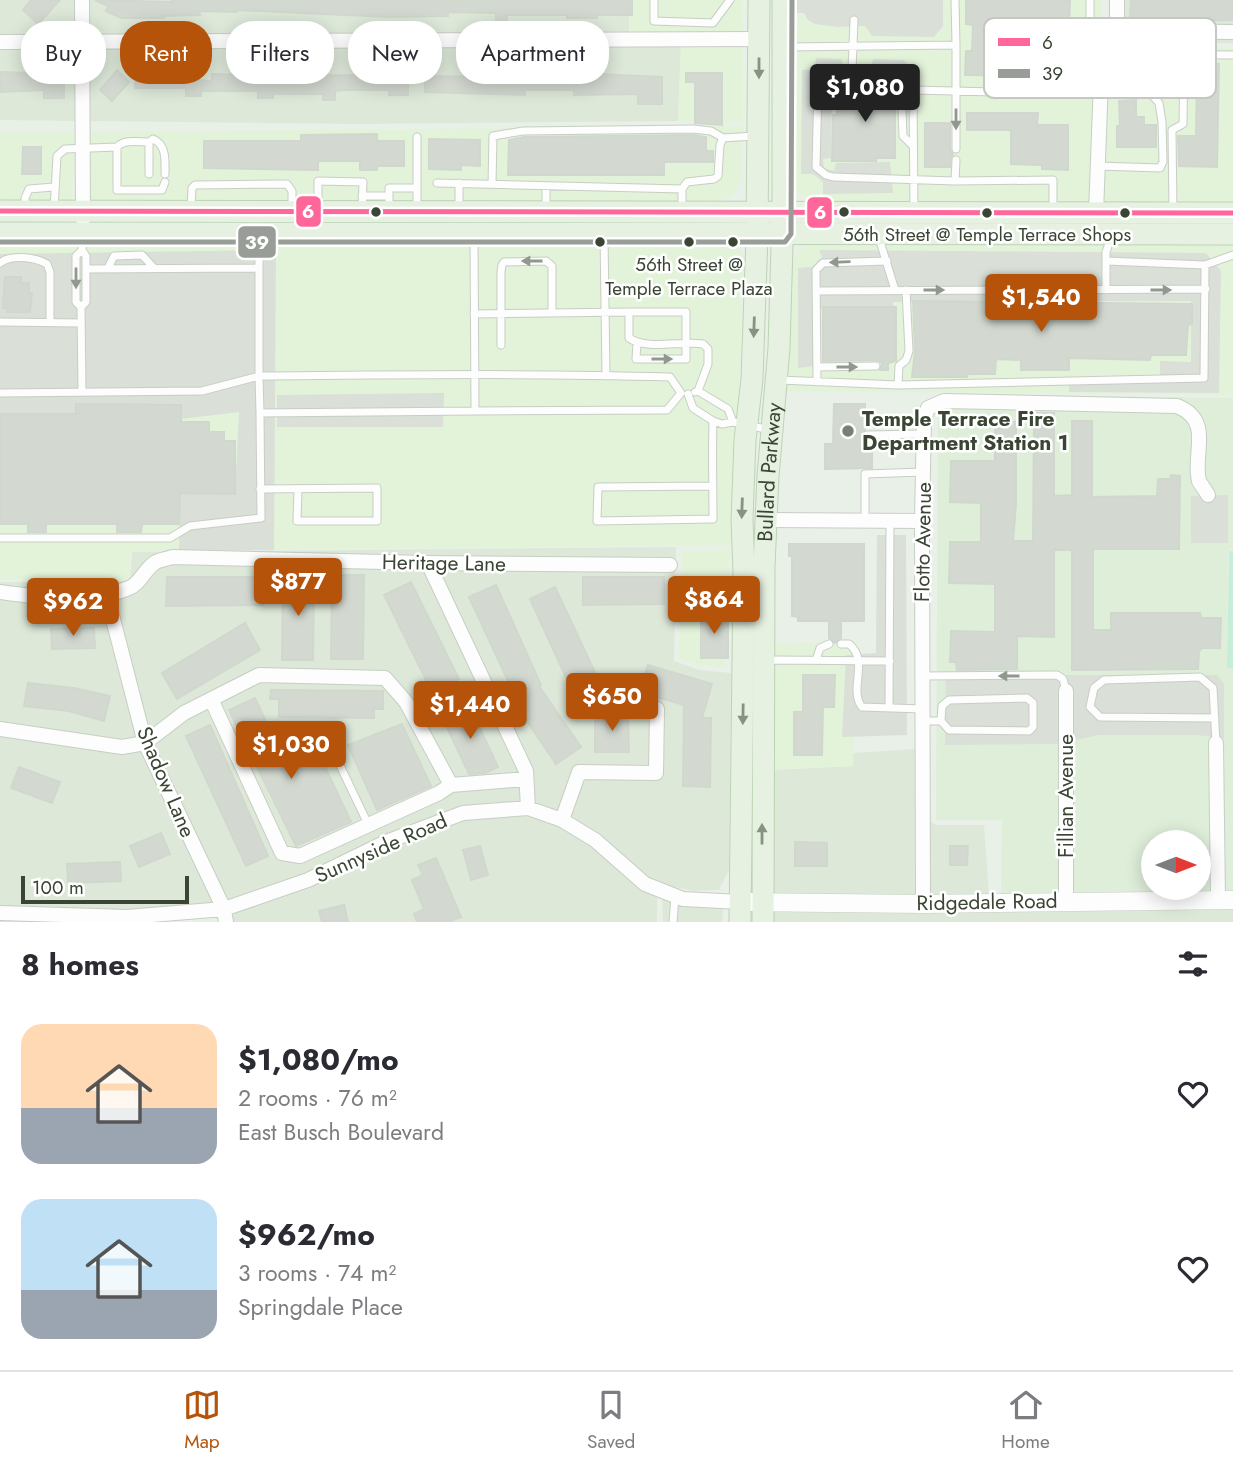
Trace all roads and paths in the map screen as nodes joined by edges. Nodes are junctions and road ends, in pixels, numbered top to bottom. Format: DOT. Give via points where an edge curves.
graph roads {
  1 [pos="82,0"];
  2 [pos="654,0"];
  3 [pos="730,0"];
  4 [pos="759,0"];
  5 [pos="783,0"];
  6 [pos="955,0"];
  7 [pos="1090,0"];
  8 [pos="1117,0"];
  9 [pos="1090,18"];
  10 [pos="1117,18"];
  11 [pos="854,20"];
  12 [pos="82,21"];
  13 [pos="759,39"];
  14 [pos="0,42"];
  15 [pos="21,42"];
  16 [pos="106,43"];
  17 [pos="852,45"];
  18 [pos="956,45"];
  19 [pos="783,48"];
  20 [pos="852,70"];
  21 [pos="901,73"];
  22 [pos="82,84"];
  23 [pos="913,90"];
  24 [pos="956,90"];
  25 [pos="984,91"];
  26 [pos="902,94"];
  27 [pos="1101,98"];
  28 [pos="1155,98"];
  29 [pos="1183,98"];
  30 [pos="902,109"];
  31 [pos="758,136"];
  32 [pos="417,137"];
  33 [pos="723,138"];
  34 [pos="149,142"];
  35 [pos="913,146"];
  36 [pos="83,147"];
  37 [pos="117,147"];
  38 [pos="956,149"];
  39 [pos="956,160"];
  40 [pos="1097,166"];
  41 [pos="913,180"];
  42 [pos="955,181"];
  43 [pos="436,183"];
  44 [pos="459,183"];
  45 [pos="492,184"];
  46 [pos="54,187"];
  47 [pos="546,187"];
  48 [pos="417,188"];
  49 [pos="617,188"];
  50 [pos="682,189"];
  51 [pos="151,190"];
  52 [pos="362,203"];
  53 [pos="389,203"];
  54 [pos="617,210"];
  55 [pos="682,210"];
  56 [pos="0,211"];
  57 [pos="24,211"];
  58 [pos="54,211"];
  59 [pos="83,211"];
  60 [pos="318,211"];
  61 [pos="417,211"];
  62 [pos="460,211"];
  63 [pos="546,211"];
  64 [pos="758,211"];
  65 [pos="783,212"];
  66 [pos="914,212"];
  67 [pos="1053,212"];
  68 [pos="1180,212"];
  69 [pos="1233,212"];
  70 [pos="1096,213"];
  71 [pos="0,233"];
  72 [pos="259,233"];
  73 [pos="436,233"];
  74 [pos="474,233"];
  75 [pos="604,233"];
  76 [pos="782,234"];
  77 [pos="877,234"];
  78 [pos="989,234"];
  79 [pos="1113,234"];
  80 [pos="1233,234"];
  81 [pos="757,235"];
  82 [pos="82,241"];
  83 [pos="1233,255"];
  84 [pos="887,261"];
  85 [pos="1105,261"];
  86 [pos="0,263"];
  87 [pos="1205,265"];
  88 [pos="108,268"];
  89 [pos="154,268"];
  90 [pos="259,268"];
  91 [pos="86,269"];
  92 [pos="1206,289"];
  93 [pos="816,290"];
  94 [pos="895,290"];
  95 [pos="906,290"];
  96 [pos="1107,290"];
  97 [pos="81,307"];
  98 [pos="606,312"];
  99 [pos="629,312"];
  100 [pos="500,313"];
  101 [pos="552,313"];
  102 [pos="474,314"];
  103 [pos="0,322"];
  104 [pos="50,322"];
  105 [pos="81,323"];
  106 [pos="636,343"];
  107 [pos="686,343"];
  108 [pos="501,345"];
  109 [pos="876,366"];
  110 [pos="888,366"];
  111 [pos="899,366"];
  112 [pos="817,367"];
  113 [pos="259,376"];
  114 [pos="475,376"];
  115 [pos="606,376"];
  116 [pos="778,380"];
  117 [pos="817,382"];
  118 [pos="898,385"];
  119 [pos="698,391"];
  120 [pos="82,392"];
  121 [pos="0,393"];
  122 [pos="685,393"];
  123 [pos="475,411"];
  124 [pos="260,413"];
  125 [pos="713,421"];
  126 [pos="739,424"];
  127 [pos="772,431"];
  128 [pos="924,434"];
  129 [pos="867,435"];
  130 [pos="923,472"];
  131 [pos="713,486"];
  132 [pos="260,489"];
  133 [pos="298,489"];
  134 [pos="1208,495"];
  135 [pos="766,520"];
  136 [pos="865,521"];
  137 [pos="890,521"];
  138 [pos="922,521"];
  139 [pos="0,538"];
  140 [pos="428,563"];
  141 [pos="670,565"];
  142 [pos="0,592"];
  143 [pos="107,596"];
  144 [pos="829,644"];
  145 [pos="841,644"];
  146 [pos="816,660"];
  147 [pos="859,661"];
  148 [pos="890,661"];
  149 [pos="753,664"];
  150 [pos="922,676"];
  151 [pos="1066,691"];
  152 [pos="211,699"];
  153 [pos="889,708"];
  154 [pos="657,709"];
  155 [pos="922,715"];
  156 [pos="1215,718"];
  157 [pos="941,721"];
  158 [pos="0,729"];
  159 [pos="145,743"];
  160 [pos="1216,743"];
  161 [pos="335,755"];
  162 [pos="526,779"];
  163 [pos="451,785"];
  164 [pos="528,808"];
  165 [pos="562,820"];
  166 [pos="368,824"];
  167 [pos="675,897"];
  168 [pos="1225,900"];
  169 [pos="1066,901"];
  170 [pos="923,904"];
  171 [pos="740,912"];
  172 [pos="763,912"];
  173 [pos="3,916"];
  174 [pos="225,916"];
  175 [pos="673,922"];
  1 -- 12 [label="street"];
  2 -- 3 [label="lane" via="654,21 713,23"];
  4 -- 13 [label="main road, Bullard Parkway"];
  5 -- 19 [label="main road, Bullard Parkway"];
  6 -- 18 [label="lane"];
  7 -- 9 [label="lane"];
  8 -- 10 [label="street"];
  11 -- 17 [label="lane"];
  13 -- 16 [label="street"];
  13 -- 31 [label="main road, Bullard Parkway, one-way"];
  14 -- 15 [label="street"];
  17 -- 18 [label="lane"];
  17 -- 19 [label="lane"];
  17 -- 20 [label="lane"];
  18 -- 24 [label="lane"];
  19 -- 65 [label="main road, Bullard Parkway"];
  20 -- 21 [label="lane"];
  20 -- 41 [label="lane" via="827,70 818,86 816,167 833,177"];
  21 -- 23 [label="lane" via="911,73"];
  21 -- 26 [label="lane"];
  22 -- 36 [label="street"];
  23 -- 24 [label="lane"];
  23 -- 35 [label="lane"];
  24 -- 25 [label="lane"];
  24 -- 38 [label="lane, one-way"];
  27 -- 40 [label="street"];
  28 -- 40 [label="lane" via="1163,122 1160,168"];
  29 -- 68 [label="lane" via="1183,124 1172,130"];
  30 -- 35 [label="lane" via="903,136"];
  31 -- 33 [label="lane"];
  31 -- 64 [label="main road, Bullard Parkway"];
  32 -- 48 [label="lane"];
  33 -- 45 [label="lane" via="693,129 523,131 493,136"];
  33 -- 50 [label="lane" via="718,176 687,182"];
  34 -- 37 [label="lane"];
  34 -- 51 [label="lane"];
  34 -- 51 [label="lane" via="158,141 164,149 164,188"];
  35 -- 41 [label="lane"];
  36 -- 37 [label="lane"];
  36 -- 46 [label="lane" via="65,149 57,156"];
  36 -- 59 [label="street"];
  37 -- 51 [label="lane" via="117,190"];
  39 -- 42 [label="lane"];
  40 -- 70 [label="street"];
  41 -- 42 [label="lane"];
  41 -- 66 [label="lane"];
  42 -- 67 [label="lane" via="1053,180"];
  43 -- 44 [label="lane"];
  44 -- 45 [label="lane"];
  44 -- 62 [label="lane"];
  45 -- 47 [label="lane"];
  46 -- 57 [label="lane" via="29,189"];
  46 -- 58 [label="lane"];
  47 -- 49 [label="lane"];
  47 -- 63 [label="lane"];
  48 -- 53 [label="lane" via="389,188"];
  48 -- 61 [label="lane"];
  49 -- 50 [label="lane"];
  49 -- 54 [label="lane"];
  50 -- 55 [label="lane"];
  51 -- 59 [label="main road"];
  51 -- 60 [label="main road" via="191,211"];
  52 -- 53 [label="main road"];
  52 -- 60 [label="main road"];
  52 -- 60 [label="lane" via="363,182 318,181"];
  52 -- 72 [label="main road" via="360,218 351,221 277,224"];
  53 -- 61 [label="main road"];
  54 -- 55 [label="main road"];
  54 -- 63 [label="main road"];
  55 -- 64 [label="main road"];
  56 -- 57 [label="main road"];
  57 -- 58 [label="main road"];
  58 -- 59 [label="main road"];
  59 -- 82 [label="street"];
  61 -- 62 [label="main road"];
  62 -- 63 [label="main road"];
  63 -- 73 [label="main road" via="525,221 461,223"];
  64 -- 65 [label="main road"];
  64 -- 81 [label="main road, Bullard Parkway"];
  65 -- 66 [label="main road"];
  65 -- 76 [label="main road, Bullard Parkway"];
  66 -- 67 [label="main road"];
  67 -- 70 [label="main road"];
  68 -- 69 [label="main road"];
  68 -- 70 [label="main road"];
  68 -- 79 [label="main road" via="1121,224"];
  70 -- 78 [label="main road" via="1095,218 1080,224 1006,226"];
  71 -- 82 [label="main road"];
  72 -- 73 [label="main road"];
  72 -- 82 [label="main road"];
  72 -- 90 [label="lane"];
  73 -- 74 [label="main road"];
  74 -- 75 [label="main road"];
  74 -- 102 [label="lane"];
  75 -- 81 [label="main road"];
  75 -- 98 [label="lane"];
  76 -- 77 [label="main road"];
  76 -- 81 [label="main road"];
  76 -- 116 [label="main road, Bullard Parkway"];
  77 -- 78 [label="main road"];
  77 -- 84 [label="lane"];
  78 -- 79 [label="main road"];
  79 -- 80 [label="main road"];
  79 -- 85 [label="lane"];
  81 -- 126 [label="main road, Bullard Parkway, one-way" via="752,379"];
  82 -- 91 [label="lane"];
  82 -- 97 [label="lane, one-way" via="76,256 76,302"];
  83 -- 87 [label="lane"];
  84 -- 93 [label="lane, one-way" via="823,263 816,271"];
  84 -- 94 [label="lane"];
  85 -- 87 [label="lane"];
  85 -- 96 [label="lane"];
  86 -- 104 [label="lane" via="20,258 47,264"];
  87 -- 92 [label="lane"];
  88 -- 89 [label="lane"];
  88 -- 89 [label="lane" via="114,256 142,255"];
  88 -- 91 [label="lane"];
  89 -- 90 [label="lane"];
  90 -- 113 [label="lane"];
  91 -- 97 [label="lane" via="86,302"];
  96 -- 92 [label="lane, one-way"];
  92 -- 118 [label="lane" via="1204,378"];
  93 -- 94 [label="lane"];
  93 -- 112 [label="lane"];
  94 -- 95 [label="lane"];
  95 -- 96 [label="lane, one-way"];
  95 -- 111 [label="lane" via="909,351"];
  97 -- 105 [label="lane"];
  98 -- 99 [label="lane"];
  98 -- 101 [label="lane"];
  98 -- 115 [label="lane"];
  99 -- 106 [label="lane" via="629,338"];
  99 -- 107 [label="lane" via="686,312"];
  100 -- 101 [label="lane"];
  101 -- 100 [label="lane, one-way" via="552,266 546,261 502,265"];
  100 -- 102 [label="lane"];
  100 -- 108 [label="lane"];
  102 -- 114 [label="lane"];
  103 -- 104 [label="lane"];
  104 -- 105 [label="lane"];
  105 -- 120 [label="lane"];
  106 -- 107 [label="lane"];
  106 -- 107 [label="lane, one-way" via="636,359 686,359"];
  107 -- 119 [label="lane" via="703,344 708,349 708,365"];
  112 -- 109 [label="lane, one-way"];
  110 -- 111 [label="lane"];
  111 -- 118 [label="lane"];
  112 -- 117 [label="lane"];
  113 -- 114 [label="lane"];
  113 -- 120 [label="lane" via="202,391"];
  113 -- 124 [label="lane"];
  114 -- 115 [label="lane"];
  114 -- 123 [label="lane"];
  115 -- 122 [label="lane" via="670,377"];
  116 -- 117 [label="lane"];
  116 -- 127 [label="main road, Bullard Parkway"];
  117 -- 118 [label="lane"];
  119 -- 122 [label="lane"];
  119 -- 126 [label="lane" via="728,408"];
  120 -- 121 [label="lane"];
  122 -- 123 [label="lane" via="667,410"];
  122 -- 125 [label="lane" via="693,408"];
  123 -- 124 [label="lane"];
  124 -- 132 [label="lane"];
  125 -- 126 [label="lane"];
  125 -- 131 [label="lane"];
  126 -- 127 [label="lane"];
  126 -- 149 [label="main road, Bullard Parkway, one-way" via="744,573"];
  127 -- 135 [label="main road, Bullard Parkway"];
  128 -- 129 [label="lane"];
  128 -- 130 [label="street, Flotto Avenue"];
  128 -- 134 [label="street, Flotto Avenue" via="928,408 944,401 1177,406 1188,410 1199,432 1199,480"];
  130 -- 136 [label="lane" via="865,474"];
  130 -- 138 [label="street, Flotto Avenue"];
  131 -- 131 [label="lane" via="713,519 597,521 597,487"];
  132 -- 133 [label="lane"];
  132 -- 139 [label="lane" via="261,518 190,526 170,538"];
  133 -- 133 [label="lane" via="377,488 377,521 297,521"];
  135 -- 136 [label="street"];
  135 -- 149 [label="main road, Bullard Parkway"];
  136 -- 137 [label="street"];
  137 -- 138 [label="street"];
  137 -- 148 [label="lane"];
  138 -- 150 [label="street, Flotto Avenue"];
  140 -- 141 [label="street, Heritage Lane"];
  140 -- 143 [label="street, Heritage Lane" via="172,557 155,562 131,588"];
  140 -- 162 [label="street"];
  142 -- 143 [label="street, Heritage Lane"];
  143 -- 159 [label="street, Shadow Lane"];
  144 -- 146 [label="lane" via="820,648"];
  145 -- 147 [label="lane" via="849,644"];
  146 -- 147 [label="lane"];
  146 -- 149 [label="lane"];
  147 -- 148 [label="lane"];
  147 -- 153 [label="lane" via="859,704"];
  148 -- 153 [label="lane"];
  149 -- 171 [label="main road, Bullard Parkway, one-way"];
  172 -- 149 [label="main road, Bullard Parkway, one-way"];
  151 -- 150 [label="lane, one-way" via="1057,675"];
  150 -- 155 [label="street, Flotto Avenue"];
  151 -- 169 [label="street, Fillian Avenue"];
  152 -- 159 [label="street"];
  152 -- 163 [label="street" via="259,675 385,678 405,702"];
  152 -- 166 [label="street" via="282,853 300,856"];
  153 -- 155 [label="lane"];
  154 -- 165 [label="street" via="656,773 579,772"];
  155 -- 157 [label="lane"];
  155 -- 170 [label="street, Flotto Avenue"];
  156 -- 156 [label="lane" via="1213,688 1200,677 1104,680 1094,688 1090,707 1100,717"];
  156 -- 160 [label="lane"];
  157 -- 157 [label="lane" via="949,700 1027,698 1033,703 1029,731 949,730"];
  158 -- 159 [label="street" via="122,747"];
  159 -- 174 [label="street, Shadow Lane"];
  160 -- 168 [label="street"];
  161 -- 166 [label="lane"];
  162 -- 163 [label="street"];
  162 -- 164 [label="street"];
  163 -- 166 [label="street"];
  164 -- 165 [label="street, Sunnyside Road"];
  164 -- 174 [label="street, Sunnyside Road" via="463,813 386,842"];
  165 -- 167 [label="street, Sunnyside Road" via="594,840 645,884"];
  167 -- 171 [label="street, Sunnyside Road"];
  167 -- 175 [label="lane"];
  168 -- 169 [label="street, Ridgedale Road"];
  169 -- 170 [label="street, Ridgedale Road"];
  170 -- 172 [label="street, Ridgedale Road"];
  171 -- 172 [label="street, Ridgedale Road"];
  173 -- 174 [label="street, Sunnyside Road"];
}
